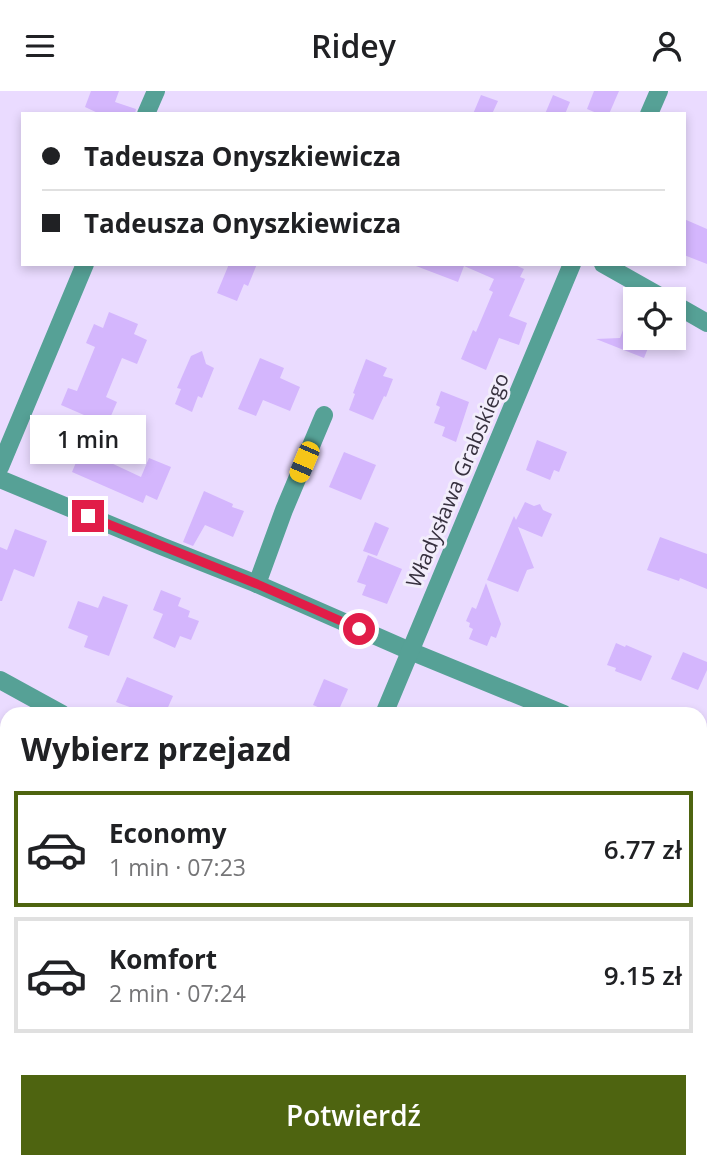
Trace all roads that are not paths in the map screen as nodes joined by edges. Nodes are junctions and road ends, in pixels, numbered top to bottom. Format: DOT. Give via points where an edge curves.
graph roads {
  1 [pos="156,91"];
  2 [pos="659,91"];
  3 [pos="147,112"];
  4 [pos="650,112"];
  5 [pos="84,266"];
  6 [pos="571,266"];
  7 [pos="607,266"];
  8 [pos="644,287"];
  9 [pos="686,311"];
  10 [pos="707,323"];
  11 [pos="324,415"];
  12 [pos="0,467"];
  13 [pos="0,479"];
  14 [pos="257,584"];
  15 [pos="410,651"];
  16 [pos="0,680"];
  17 [pos="49,707"];
  18 [pos="387,707"];
  19 [pos="547,707"];
  1 -- 3 [label="street"];
  2 -- 4 [label="street"];
  5 -- 12 [label="street"];
  6 -- 15 [label="street, Władysława Grabskiego"];
  7 -- 8 [label="street"];
  9 -- 10 [label="street"];
  11 -- 14 [label="street"];
  13 -- 14 [label="street"];
  14 -- 15 [label="street"];
  15 -- 18 [label="street, Władysława Grabskiego"];
  15 -- 19 [label="street"];
  16 -- 17 [label="street"];
}
